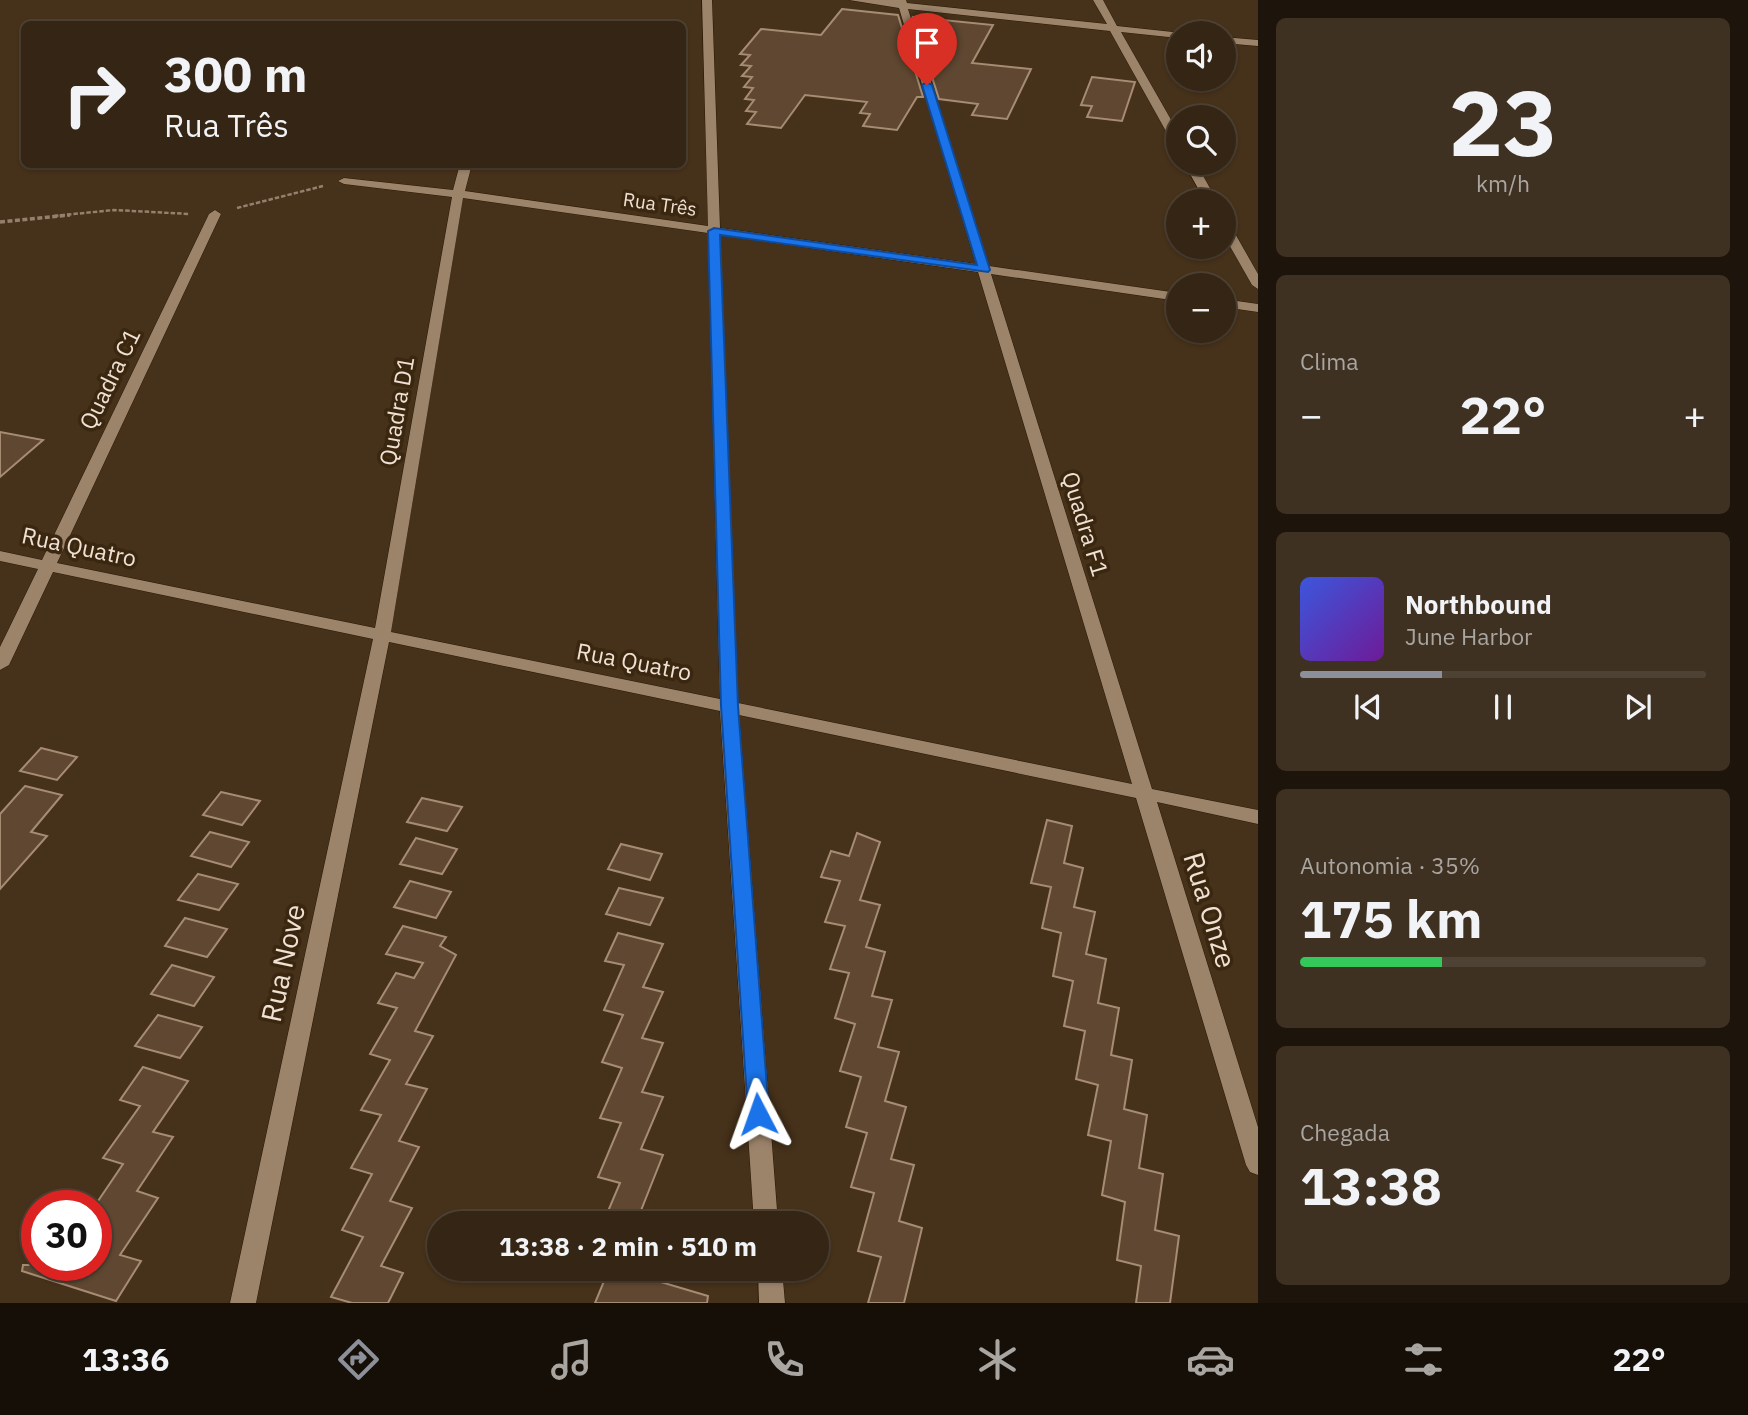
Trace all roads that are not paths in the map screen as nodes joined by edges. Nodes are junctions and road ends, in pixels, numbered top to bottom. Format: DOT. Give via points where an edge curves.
graph roads {
  1 [pos="707,0"];
  2 [pos="854,0"];
  3 [pos="1098,0"];
  4 [pos="902,3"];
  5 [pos="1114,28"];
  6 [pos="1166,34"];
  7 [pos="1236,41"];
  8 [pos="1258,43"];
  9 [pos="1166,121"];
  10 [pos="465,168"];
  11 [pos="345,181"];
  12 [pos="457,194"];
  13 [pos="215,214"];
  14 [pos="714,231"];
  15 [pos="1236,246"];
  16 [pos="984,270"];
  17 [pos="1258,285"];
  18 [pos="1166,294"];
  19 [pos="1236,305"];
  20 [pos="1258,308"];
  21 [pos="0,556"];
  22 [pos="46,565"];
  23 [pos="382,636"];
  24 [pos="0,665"];
  25 [pos="729,706"];
  26 [pos="1143,793"];
  27 [pos="1258,817"];
  28 [pos="1258,1165"];
  29 [pos="765,1211"];
  30 [pos="770,1281"];
  31 [pos="243,1303"];
  32 [pos="772,1303"];
  1 -- 14 [label="street"];
  2 -- 4 [label="street"];
  3 -- 5 [label="street"];
  4 -- 5 [label="street"];
  4 -- 16 [label="street, Quadra F1"];
  5 -- 6 [label="street"];
  5 -- 9 [label="street"];
  7 -- 8 [label="street"];
  10 -- 12 [label="street"];
  11 -- 12 [label="street, Rua Três"];
  12 -- 14 [label="street, Rua Três"];
  12 -- 23 [label="street, Quadra D1"];
  13 -- 22 [label="street, Quadra C1"];
  14 -- 16 [label="street, Rua Três"];
  14 -- 25 [label="street"];
  15 -- 17 [label="street"];
  16 -- 18 [label="street, Rua Três"];
  16 -- 26 [label="street, Quadra F1"];
  19 -- 20 [label="street"];
  21 -- 22 [label="street, Rua Quatro"];
  22 -- 23 [label="street, Rua Quatro"];
  22 -- 24 [label="street, Quadra C1"];
  23 -- 25 [label="street, Rua Quatro"];
  23 -- 31 [label="street, Rua Nove"];
  25 -- 26 [label="street, Rua Quatro"];
  25 -- 29 [label="street"];
  26 -- 27 [label="street, Rua Quatro"];
  26 -- 28 [label="street, Rua Onze"];
  30 -- 32 [label="street"];
}
